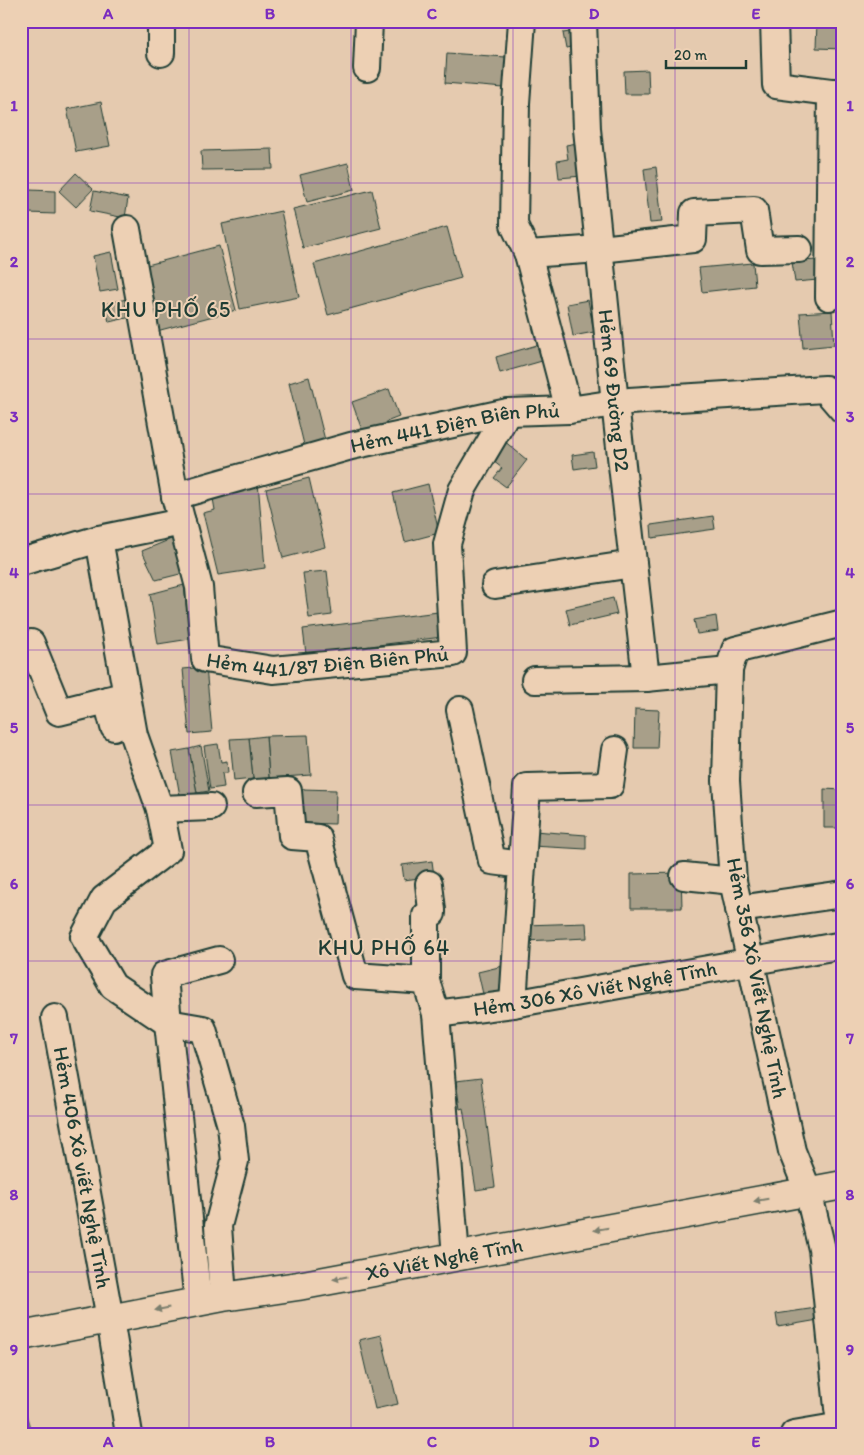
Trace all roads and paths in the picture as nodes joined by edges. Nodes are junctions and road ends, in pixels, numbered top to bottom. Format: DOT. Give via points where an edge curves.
graph roads {
  1 [pos="160,21"];
  2 [pos="368,21"];
  3 [pos="522,21"];
  4 [pos="583,21"];
  5 [pos="774,21"];
  6 [pos="161,53"];
  7 [pos="367,68"];
  8 [pos="837,92"];
  9 [pos="126,229"];
  10 [pos="799,248"];
  11 [pos="600,249"];
  12 [pos="528,254"];
  13 [pos="829,297"];
  14 [pos="615,403"];
  15 [pos="570,410"];
  16 [pos="843,410"];
  17 [pos="508,412"];
  18 [pos="175,496"];
  19 [pos="182,522"];
  20 [pos="100,539"];
  21 [pos="21,562"];
  22 [pos="633,564"];
  23 [pos="495,585"];
  24 [pos="843,622"];
  25 [pos="31,643"];
  26 [pos="729,670"];
  27 [pos="646,678"];
  28 [pos="535,680"];
  29 [pos="117,698"];
  30 [pos="460,710"];
  31 [pos="114,727"];
  32 [pos="615,750"];
  33 [pos="256,793"];
  34 [pos="211,807"];
  35 [pos="160,809"];
  36 [pos="522,865"];
  37 [pos="684,876"];
  38 [pos="733,881"];
  39 [pos="429,884"];
  40 [pos="843,894"];
  41 [pos="739,909"];
  42 [pos="843,945"];
  43 [pos="219,960"];
  44 [pos="751,961"];
  45 [pos="426,981"];
  46 [pos="513,1004"];
  47 [pos="436,1014"];
  48 [pos="55,1018"];
  49 [pos="168,1023"];
  50 [pos="843,1185"];
  51 [pos="808,1191"];
  52 [pos="456,1256"];
  53 [pos="211,1300"];
  54 [pos="110,1319"];
  55 [pos="33,1334"];
  56 [pos="841,1419"];
  57 [pos="129,1434"];
  58 [pos="794,1434"];
  1 -- 6 [label="street"];
  2 -- 7 [label="street"];
  3 -- 12 [label="street" via="516,103 514,225"];
  4 -- 11 [label="street, Hẻm 69 Đường D2" via="587,128"];
  5 -- 8 [label="street" via="776,85"];
  8 -- 13 [label="street"];
  9 -- 18 [label="street"];
  10 -- 11 [label="street" via="760,250 754,210 694,213 693,238"];
  11 -- 12 [label="street"];
  11 -- 14 [label="street, Hẻm 69 Đường D2"];
  12 -- 15 [label="street"];
  14 -- 15 [label="street, Hẻm 441 Điện Biên Phủ"];
  14 -- 16 [label="street, Hẻm 441 Điện Biên Phủ" via="825,389"];
  14 -- 22 [label="street, Hẻm 69 Đường D2"];
  15 -- 17 [label="street, Hẻm 441 Điện Biên Phủ"];
  17 -- 18 [label="street, Hẻm 441 Điện Biên Phủ" via="351,446"];
  17 -- 19 [label="street, Hẻm 441/87 Điện Biên Phủ" via="462,490 447,544 454,653 273,670 204,659 199,588"];
  18 -- 19 [label="street"];
  19 -- 20 [label="street"];
  20 -- 21 [label="street"];
  20 -- 29 [label="street"];
  22 -- 23 [label="street"];
  22 -- 27 [label="street, Hẻm 69 Đường D2"];
  24 -- 26 [label="street" via="735,650"];
  25 -- 29 [label="street" via="59,712"];
  26 -- 27 [label="street"];
  26 -- 38 [label="street, Hẻm 356 Xô Viết Nghệ Tĩnh" via="726,781"];
  27 -- 28 [label="street"];
  29 -- 31 [label="street"];
  29 -- 35 [label="street"];
  30 -- 36 [label="street" via="492,861"];
  32 -- 36 [label="street" via="610,785 527,787"];
  33 -- 45 [label="street" via="288,790 292,836 318,838 355,976"];
  34 -- 35 [label="street"];
  35 -- 49 [label="street" via="168,850 104,899 84,937 113,986"];
  36 -- 46 [label="street"];
  37 -- 38 [label="street"];
  38 -- 41 [label="street, Hẻm 356 Xô Viết Nghệ Tĩnh"];
  39 -- 45 [label="street" via="432,913 426,916"];
  40 -- 41 [label="street"];
  41 -- 44 [label="street, Hẻm 356 Xô Viết Nghệ Tĩnh"];
  42 -- 44 [label="street, Hẻm 306 Xô Viết Nghệ Tĩnh"];
  43 -- 49 [label="street" via="164,975"];
  44 -- 46 [label="street, Hẻm 306 Xô Viết Nghệ Tĩnh"];
  44 -- 51 [label="street, Hẻm 356 Xô Viết Nghệ Tĩnh" via="792,1151"];
  45 -- 47 [label="street"];
  46 -- 47 [label="street, Hẻm 306 Xô Viết Nghệ Tĩnh"];
  47 -- 52 [label="street"];
  48 -- 54 [label="street, Hẻm 406 Xô viết Nghệ Tĩnh"];
  49 -- 53 [label="street"];
  49 -- 53 [label="street" via="202,1029 231,1126 235,1161 218,1226"];
  50 -- 51 [label="main road, Xô Viết Nghệ Tĩnh"];
  51 -- 52 [label="main road, Xô Viết Nghệ Tĩnh, one-way"];
  51 -- 56 [label="street, Hẻm 356 Xô Viết Nghệ Tĩnh" via="822,1249"];
  52 -- 53 [label="main road, Xô Viết Nghệ Tĩnh, one-way"];
  53 -- 54 [label="main road, Xô Viết Nghệ Tĩnh, one-way"];
  54 -- 55 [label="main road, Xô Viết Nghệ Tĩnh"];
  54 -- 57 [label="street, Hẻm 406 Xô viết Nghệ Tĩnh"];
  56 -- 58 [label="street"];
}
